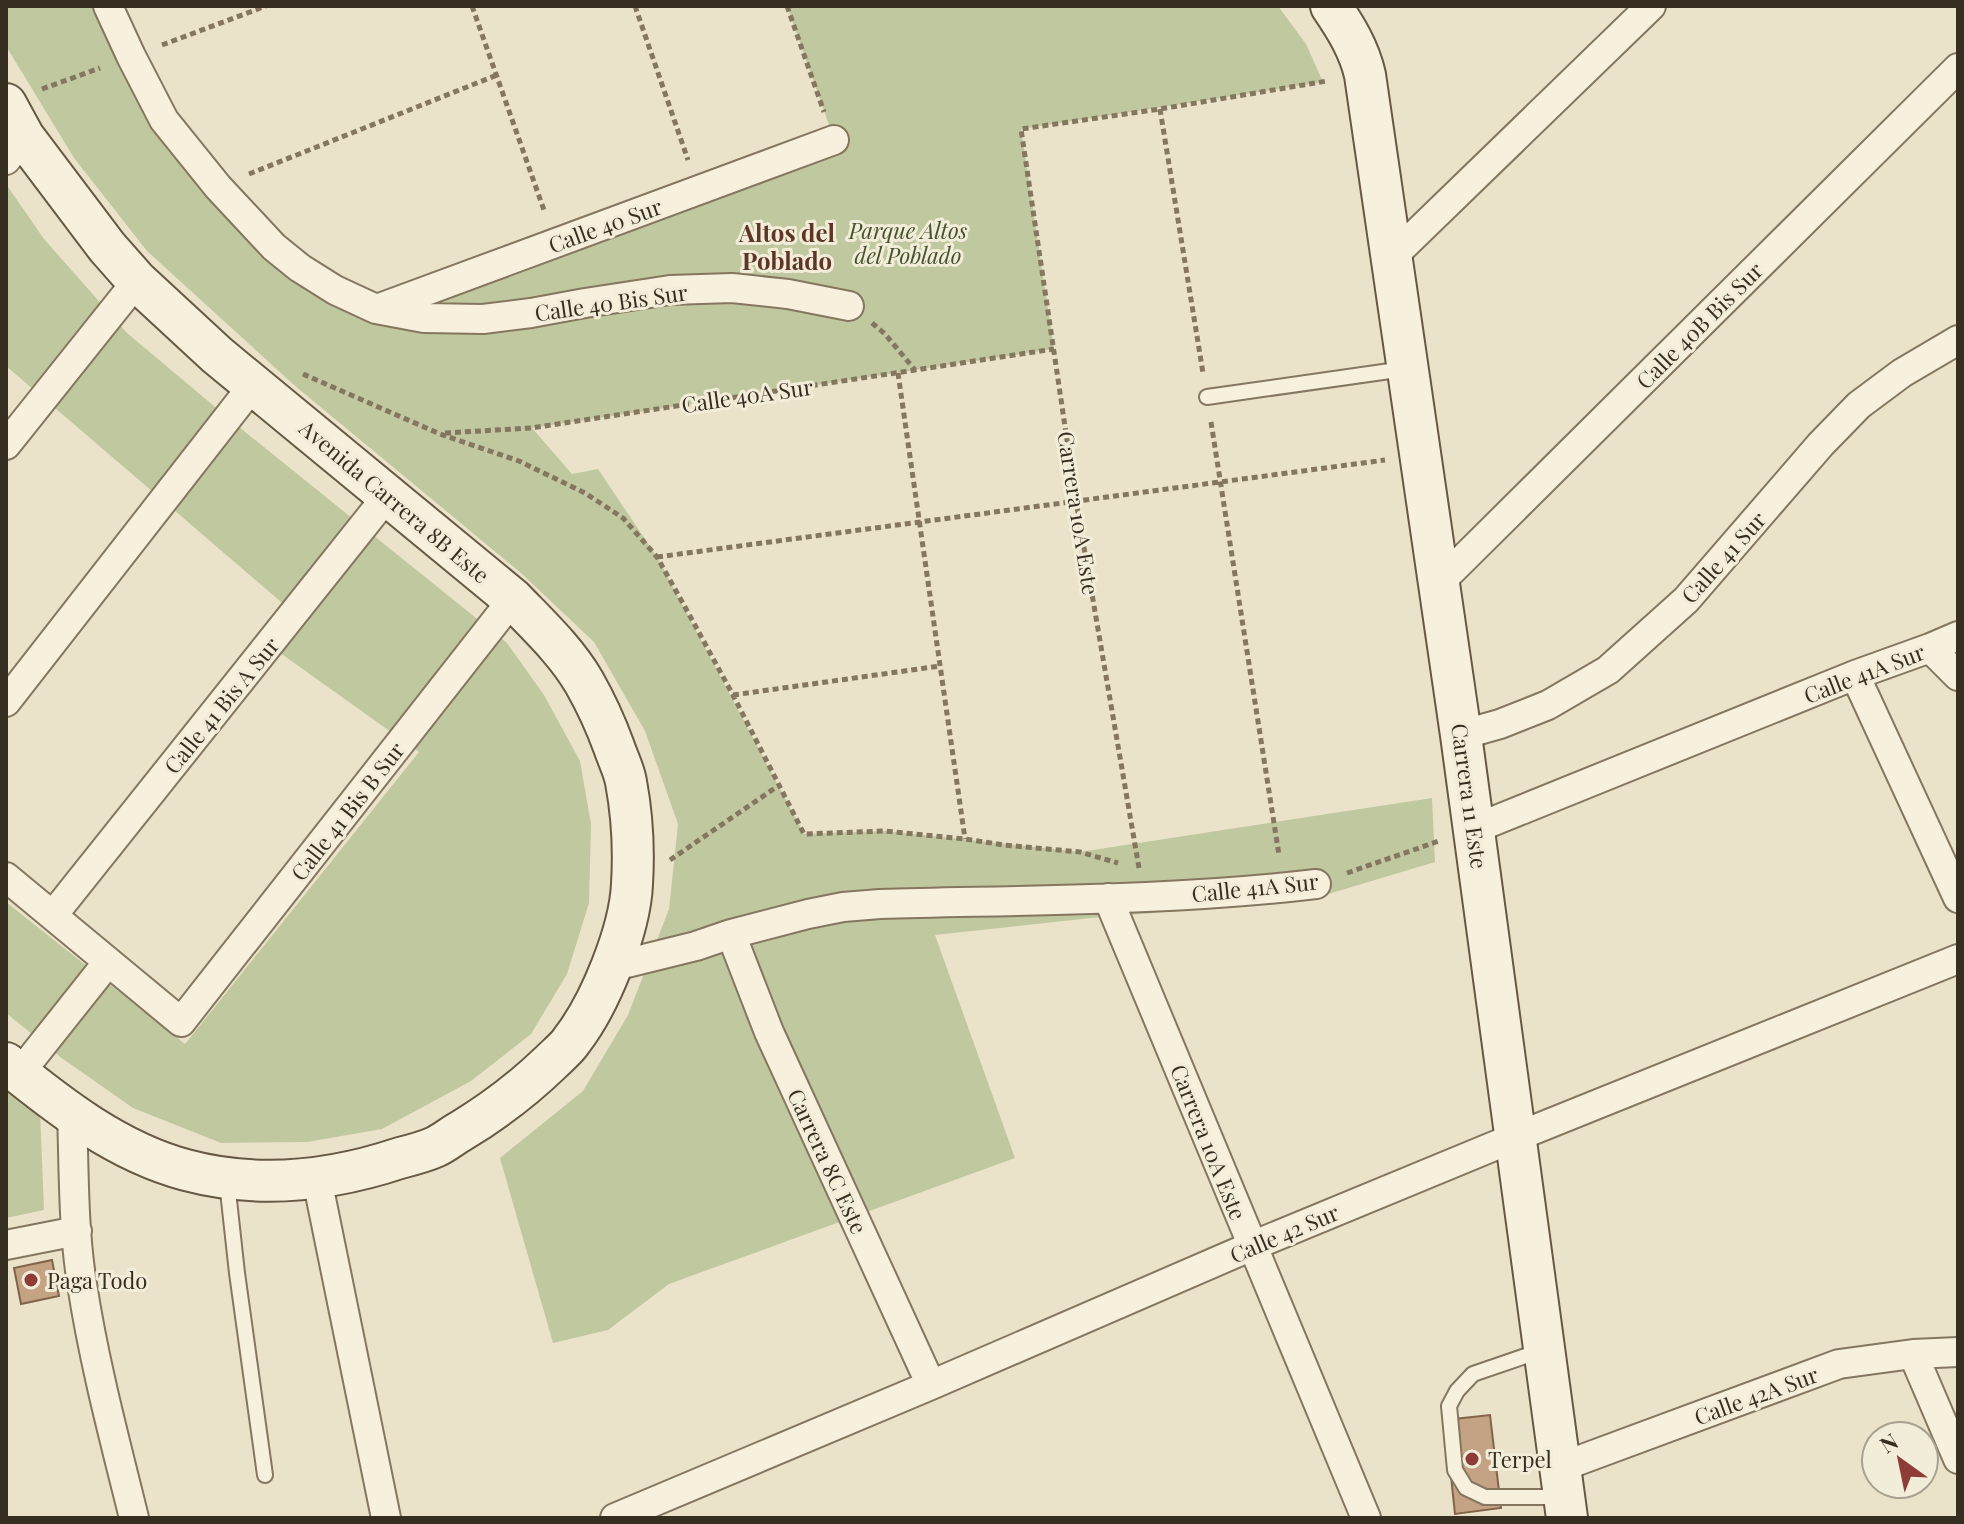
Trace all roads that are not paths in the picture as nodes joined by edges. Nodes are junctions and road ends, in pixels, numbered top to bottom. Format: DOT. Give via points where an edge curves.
graph roads {
  1 [pos="108,6"];
  2 [pos="1331,6"];
  3 [pos="1651,6"];
  4 [pos="1958,68"];
  5 [pos="12,134"];
  6 [pos="834,140"];
  7 [pos="1393,256"];
  8 [pos="137,281"];
  9 [pos="849,306"];
  10 [pos="376,309"];
  11 [pos="1958,340"];
  12 [pos="1409,368"];
  13 [pos="254,384"];
  14 [pos="1207,397"];
  15 [pos="6,445"];
  16 [pos="388,495"];
  17 [pos="1440,582"];
  18 [pos="513,599"];
  19 [pos="1958,636"];
  20 [pos="1930,648"];
  21 [pos="1855,675"];
  22 [pos="1958,676"];
  23 [pos="6,702"];
  24 [pos="1461,735"];
  25 [pos="1474,829"];
  26 [pos="6,877"];
  27 [pos="1316,884"];
  28 [pos="1108,898"];
  29 [pos="1958,898"];
  30 [pos="53,915"];
  31 [pos="731,934"];
  32 [pos="1958,959"];
  33 [pos="108,962"];
  34 [pos="611,967"];
  35 [pos="13,1068"];
  36 [pos="72,1113"];
  37 [pos="1516,1137"];
  38 [pos="226,1178"];
  39 [pos="317,1179"];
  40 [pos="77,1231"];
  41 [pos="6,1245"];
  42 [pos="1252,1246"];
  43 [pos="1545,1350"];
  44 [pos="1958,1352"];
  45 [pos="1913,1354"];
  46 [pos="931,1385"];
  47 [pos="1958,1459"];
  48 [pos="265,1475"];
  49 [pos="1560,1501"];
  50 [pos="134,1518"];
  51 [pos="386,1518"];
  52 [pos="615,1518"];
  53 [pos="1366,1518"];
  1 -- 10 [label="street, Calle 40 Bis Sur" via="164,120 218,187 300,268"];
  2 -- 7 [label="main road, Carrera 11 Este" via="1360,54"];
  3 -- 7 [label="street"];
  4 -- 17 [label="street, Calle 40B Bis Sur"];
  5 -- 8 [label="main road, Avenida Carrera 8B Este"];
  6 -- 10 [label="street, Calle 40 Sur"];
  7 -- 12 [label="main road, Carrera 11 Este"];
  8 -- 13 [label="main road, Avenida Carrera 8B Este"];
  8 -- 15 [label="street"];
  9 -- 10 [label="street, Calle 40 Bis Sur" via="732,288 670,290 483,319 424,318"];
  11 -- 24 [label="street, Calle 41 Sur" via="1859,405 1686,600 1608,670 1548,705"];
  12 -- 14 [label="lane"];
  12 -- 17 [label="main road, Carrera 11 Este"];
  13 -- 16 [label="main road, Avenida Carrera 8B Este"];
  13 -- 23 [label="street"];
  16 -- 18 [label="main road, Avenida Carrera 8B Este"];
  16 -- 30 [label="street, Calle 41 Bis A Sur"];
  17 -- 24 [label="main road, Carrera 11 Este"];
  18 -- 33 [label="street, Calle 41 Bis B Sur" via="181,1022"];
  18 -- 34 [label="main road, Avenida Carrera 8B Este" via="583,680 626,780 632,886"];
  19 -- 20 [label="street, Calle 41A Sur"];
  20 -- 21 [label="street, Calle 41A Sur"];
  20 -- 22 [label="street"];
  21 -- 25 [label="street, Calle 41A Sur"];
  21 -- 29 [label="street"];
  24 -- 25 [label="main road, Carrera 11 Este"];
  25 -- 37 [label="main road, Carrera 11 Este"];
  26 -- 30 [label="street"];
  27 -- 28 [label="street, Calle 41A Sur"];
  28 -- 31 [label="street, Calle 41A Sur" via="843,907"];
  28 -- 42 [label="street, Carrera 10A Este"];
  30 -- 33 [label="street"];
  31 -- 34 [label="street, Calle 41A Sur"];
  31 -- 46 [label="street, Carrera 8C Este" via="769,1032"];
  32 -- 37 [label="street, Calle 42 Sur"];
  33 -- 35 [label="street"];
  34 -- 39 [label="main road, Avenida Carrera 8B Este" via="572,1042 490,1114 435,1147"];
  35 -- 36 [label="main road, Avenida Carrera 8B Este"];
  36 -- 38 [label="main road, Avenida Carrera 8B Este" via="155,1161"];
  36 -- 40 [label="street"];
  37 -- 42 [label="street, Calle 42 Sur"];
  37 -- 43 [label="main road, Carrera 11 Este"];
  38 -- 39 [label="main road, Avenida Carrera 8B Este"];
  38 -- 48 [label="lane"];
  39 -- 51 [label="street"];
  40 -- 41 [label="street"];
  40 -- 50 [label="street" via="90,1332"];
  42 -- 46 [label="street, Calle 42 Sur"];
  42 -- 53 [label="street, Carrera 10A Este"];
  43 -- 49 [label="main road, Carrera 11 Este"];
  43 -- 49 [label="lane" via="1473,1374 1457,1391 1449,1406 1455,1470 1466,1488 1485,1497"];
  44 -- 45 [label="street, Calle 42A Sur"];
  45 -- 47 [label="street"];
  45 -- 49 [label="street, Calle 42A Sur" via="1839,1364"];
  46 -- 52 [label="street, Calle 42 Sur"];
}
